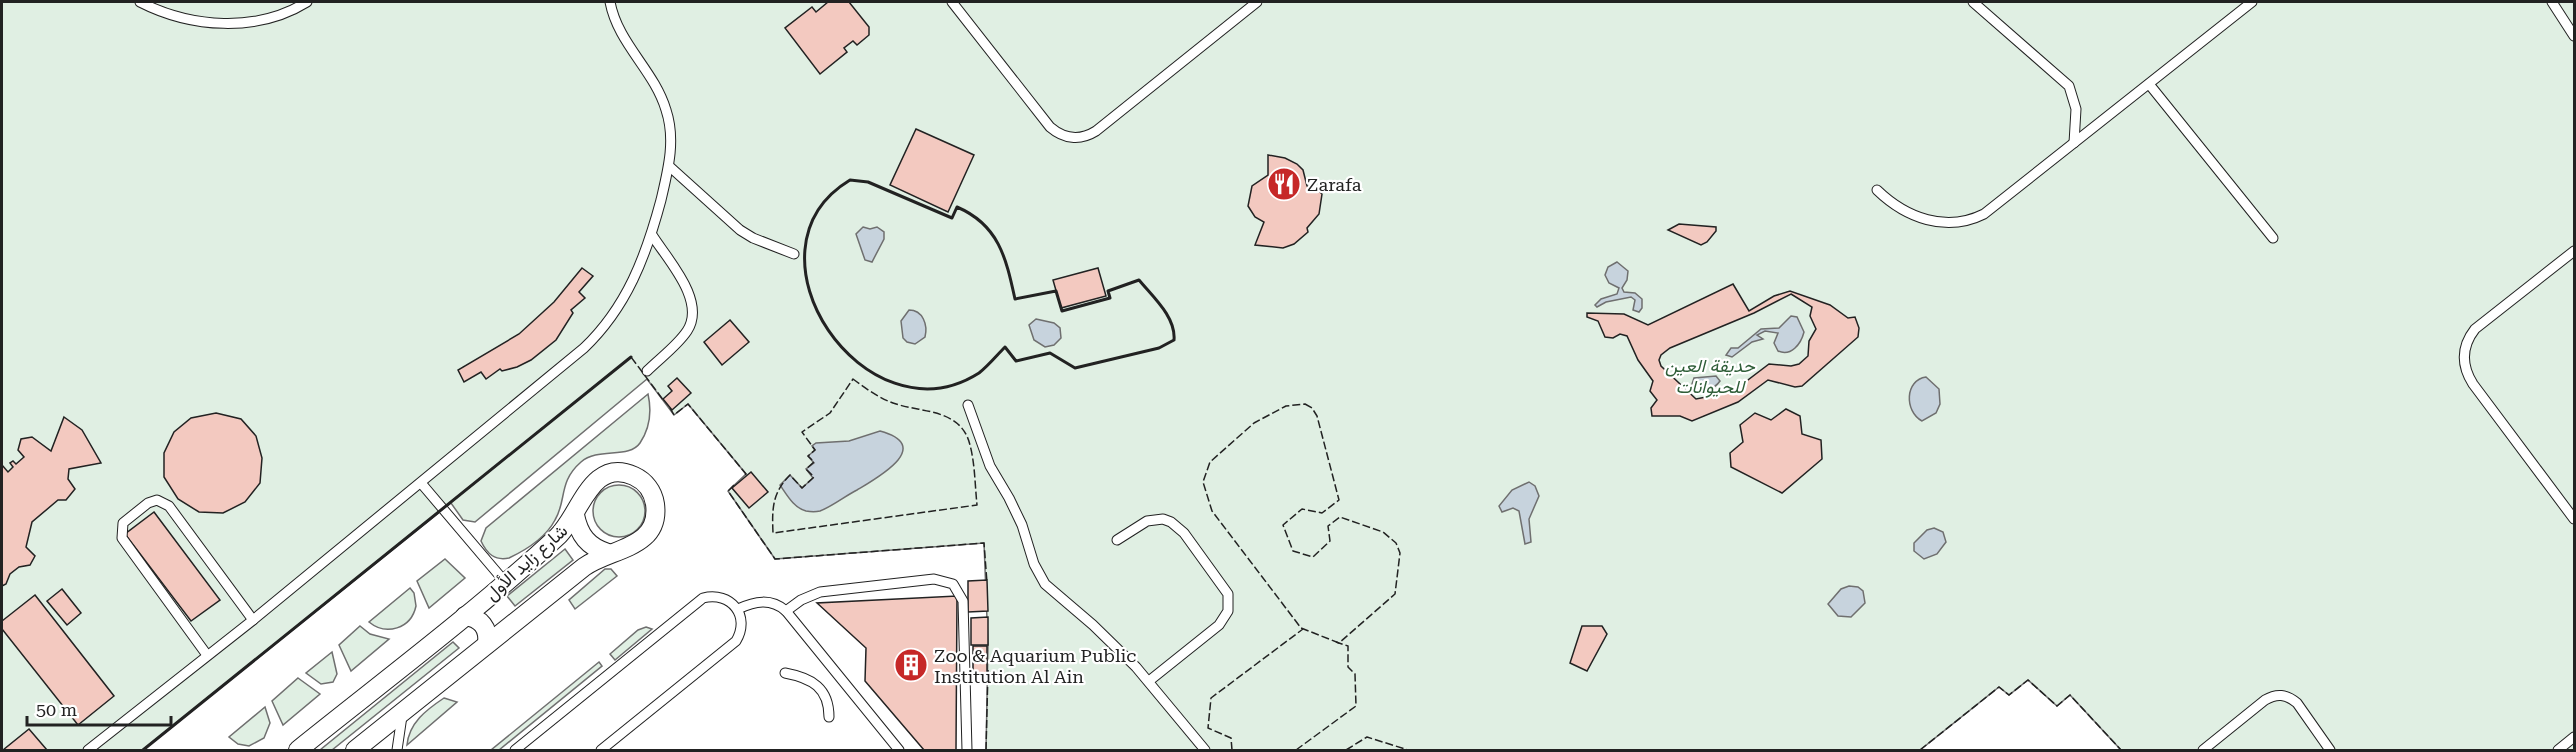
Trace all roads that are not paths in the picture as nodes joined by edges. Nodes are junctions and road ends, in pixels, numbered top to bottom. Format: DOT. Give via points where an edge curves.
graph roads {
  1 [pos="140,2"];
  2 [pos="307,2"];
  3 [pos="610,2"];
  4 [pos="952,2"];
  5 [pos="1257,2"];
  6 [pos="1973,2"];
  7 [pos="2252,2"];
  8 [pos="2552,2"];
  9 [pos="2574,36"];
  10 [pos="2149,84"];
  11 [pos="2074,143"];
  12 [pos="669,166"];
  13 [pos="1877,190"];
  14 [pos="652,235"];
  15 [pos="2273,238"];
  16 [pos="2574,251"];
  17 [pos="794,254"];
  18 [pos="647,371"];
  19 [pos="968,405"];
  20 [pos="421,483"];
  21 [pos="575,515"];
  22 [pos="2574,519"];
  23 [pos="1117,540"];
  24 [pos="608,553"];
  25 [pos="505,582"];
  26 [pos="738,609"];
  27 [pos="786,611"];
  28 [pos="465,616"];
  29 [pos="253,620"];
  30 [pos="487,644"];
  31 [pos="207,655"];
  32 [pos="786,673"];
  33 [pos="1149,681"];
  34 [pos="402,716"];
  35 [pos="829,717"];
  36 [pos="2574,737"];
  37 [pos="88,750"];
  38 [pos="298,750"];
  39 [pos="355,750"];
  40 [pos="397,750"];
  41 [pos="515,750"];
  42 [pos="601,750"];
  43 [pos="899,750"];
  44 [pos="967,750"];
  45 [pos="1205,750"];
  46 [pos="2203,750"];
  47 [pos="2330,750"];
  48 [pos="2558,750"];
  1 -- 2 [label="lane" via="177,16 237,24 279,16"];
  3 -- 12 [label="lane" via="624,41 655,84 666,110 670,127"];
  4 -- 5 [label="lane" via="1050,127 1072,138 1096,131"];
  6 -- 11 [label="lane" via="2069,86 2076,109"];
  7 -- 10 [label="lane"];
  8 -- 9 [label="lane"];
  10 -- 11 [label="lane"];
  10 -- 15 [label="lane"];
  11 -- 13 [label="lane" via="1993,208 1963,222 1914,216"];
  12 -- 14 [label="lane"];
  12 -- 17 [label="lane" via="740,230"];
  14 -- 18 [label="lane" via="688,293 693,309 686,332"];
  14 -- 20 [label="lane" via="636,277 601,332"];
  16 -- 22 [label="lane" via="2475,329 2464,356 2473,384"];
  19 -- 33 [label="lane" via="985,455 1022,525 1045,584 1114,644"];
  20 -- 25 [label="lane"];
  20 -- 29 [label="lane"];
  21 -- 24 [label="street" via="588,543"];
  21 -- 24 [label="street, شارع زايد الأول" via="586,491 611,473 632,475 646,485 655,507 646,536 630,548"];
  21 -- 25 [label="street, شارع زايد الأول" via="559,535"];
  23 -- 33 [label="lane" via="1147,521 1171,522 1184,532 1228,594 1228,611 1219,625"];
  24 -- 30 [label="street, شارع زايد الأول" via="584,567"];
  25 -- 28 [label="street, شارع زايد الأول"];
  26 -- 27 [label="lane" via="765,602"];
  26 -- 41 [label="lane" via="719,596 703,598"];
  26 -- 42 [label="lane" via="742,626 736,641"];
  27 -- 43 [label="lane"];
  27 -- 44 [label="lane" via="820,592 934,579 953,584 963,601"];
  28 -- 30 [label="street" via="483,625"];
  28 -- 38 [label="street, شارع زايد الأول"];
  29 -- 31 [label="lane"];
  29 -- 31 [label="lane" via="169,506 157,500 148,503 123,524 122,538"];
  30 -- 34 [label="street, شارع زايد الأول"];
  31 -- 37 [label="lane"];
  32 -- 35 [label="lane" via="819,686"];
  33 -- 45 [label="lane"];
  34 -- 39 [label="street, شارع زايد الأول"];
  34 -- 40 [label="lane"];
  36 -- 48 [label="lane"];
  46 -- 47 [label="lane" via="2265,700 2277,695 2296,703"];
}
